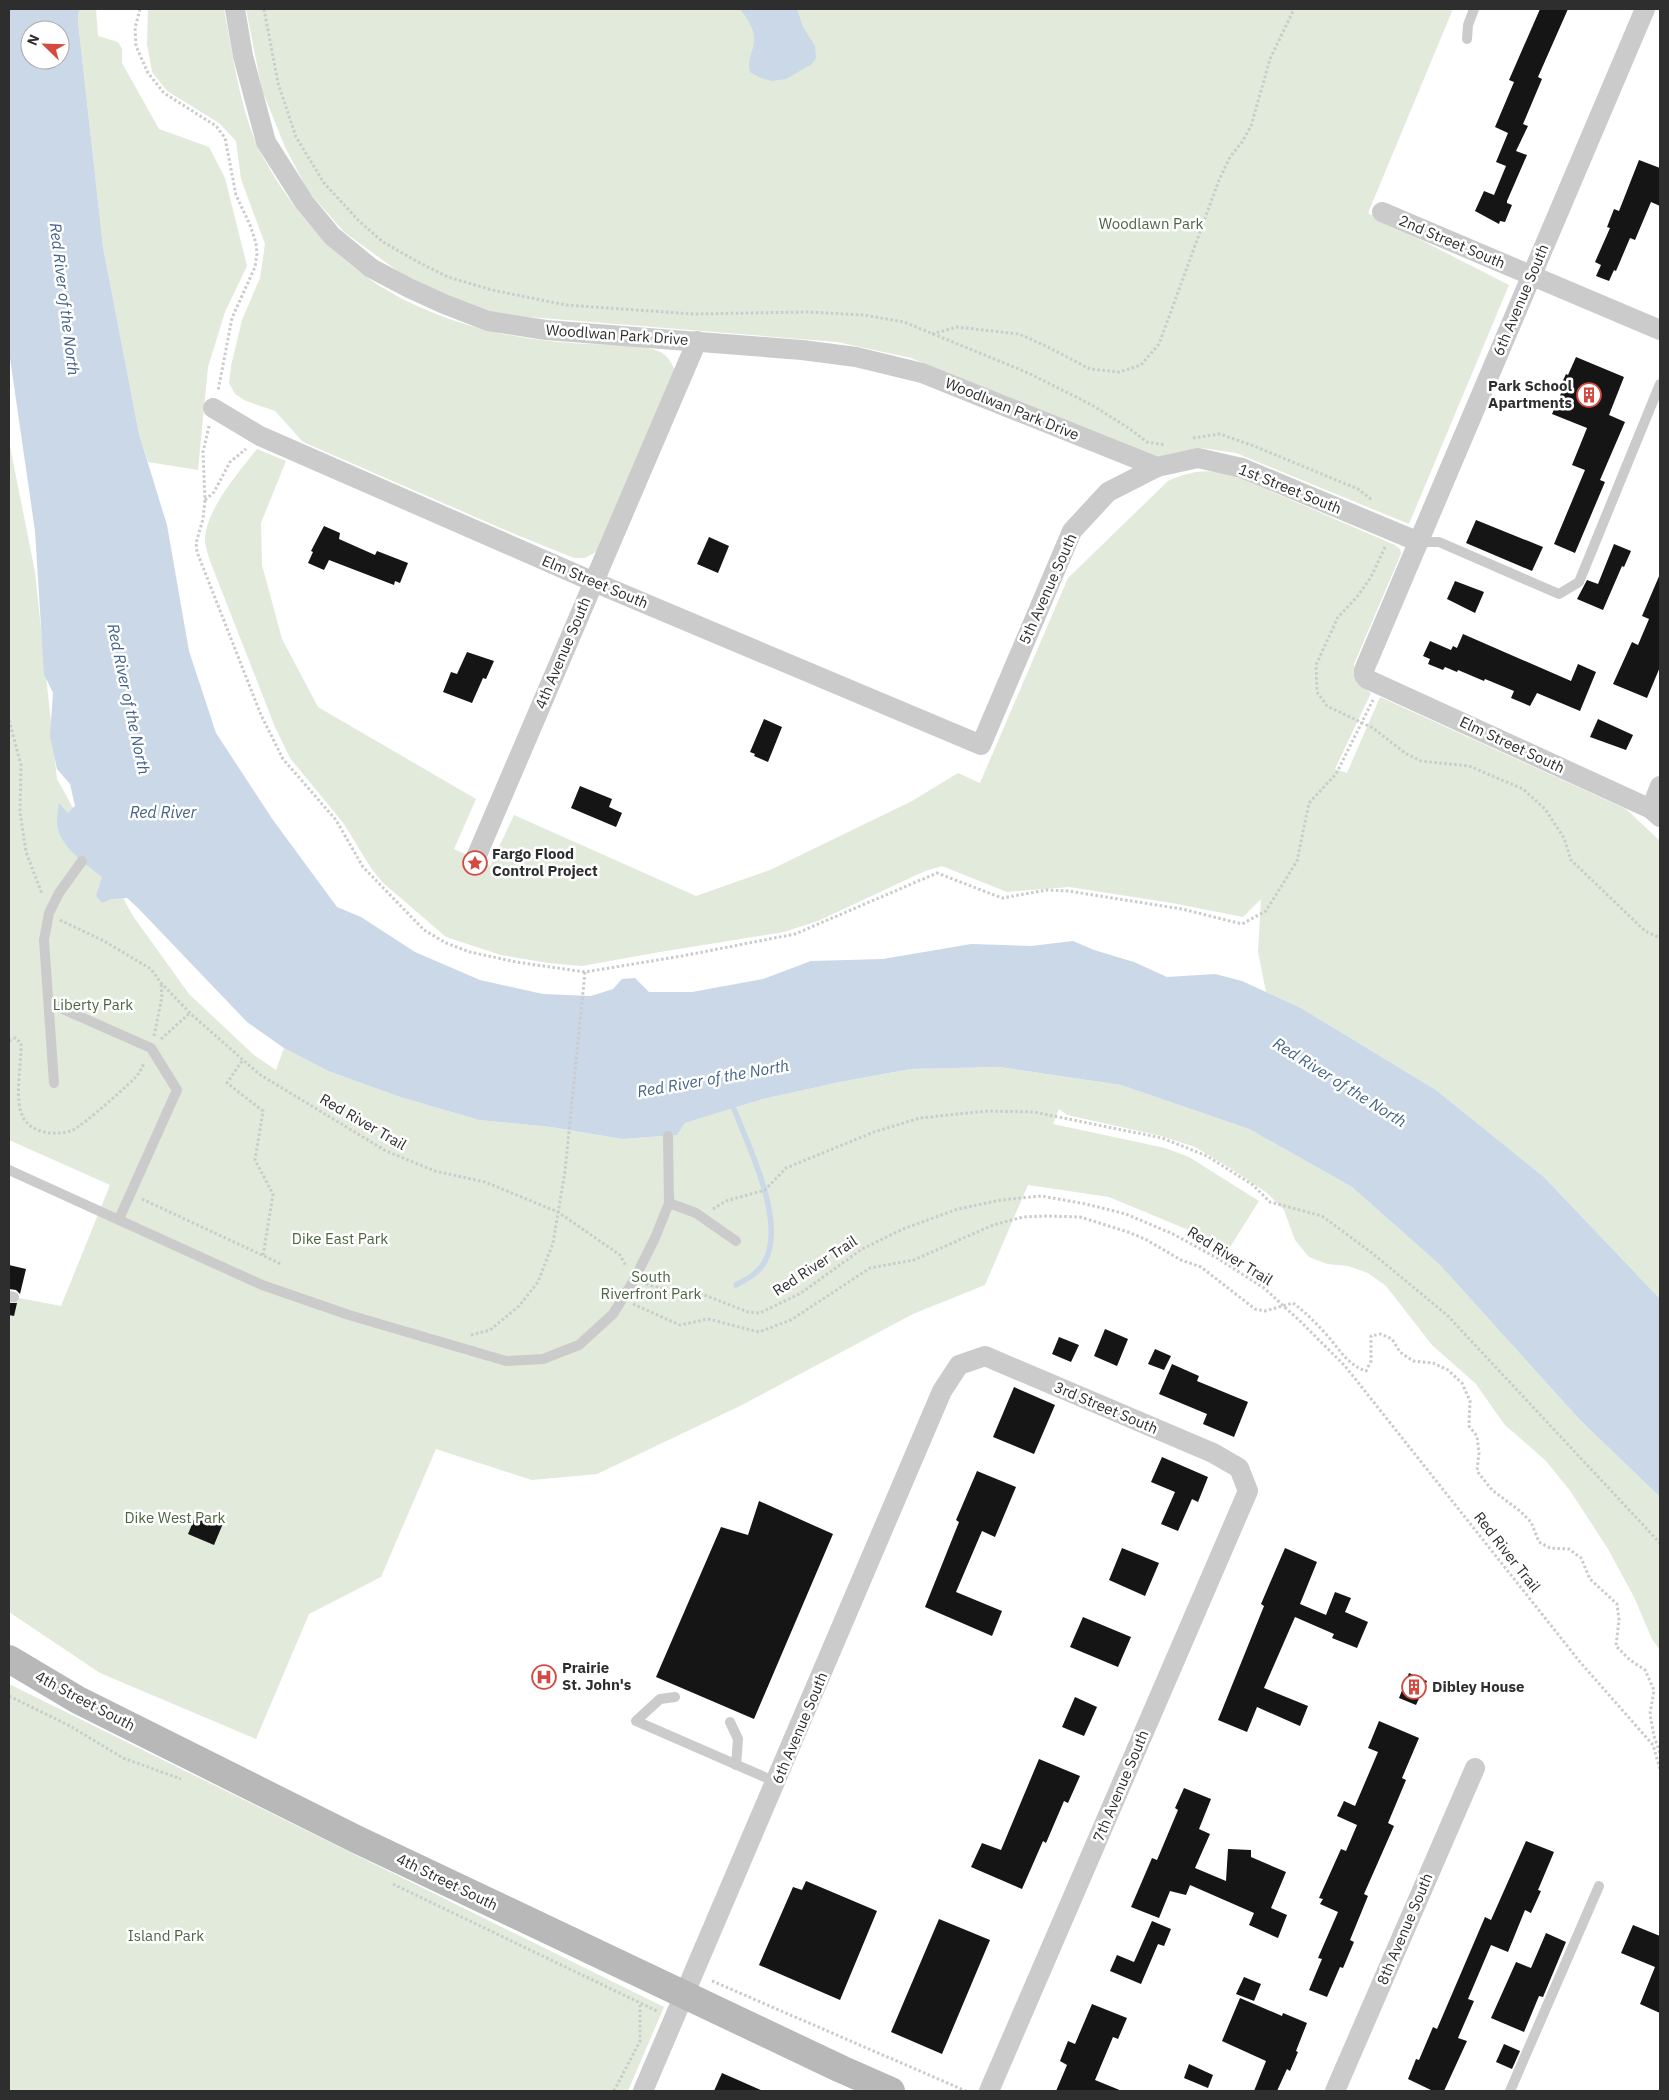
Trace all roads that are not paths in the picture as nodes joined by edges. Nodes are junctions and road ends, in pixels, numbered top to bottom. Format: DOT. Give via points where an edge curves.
graph roads {
  1 [pos="235,9"];
  2 [pos="1474,9"];
  3 [pos="1645,9"];
  4 [pos="1468,39"];
  5 [pos="1382,212"];
  6 [pos="1532,275"];
  7 [pos="1660,330"];
  8 [pos="697,341"];
  9 [pos="1660,384"];
  10 [pos="213,408"];
  11 [pos="1157,468"];
  12 [pos="1418,542"];
  13 [pos="594,582"];
  14 [pos="1364,675"];
  15 [pos="981,745"];
  16 [pos="1660,786"];
  17 [pos="1656,813"];
  18 [pos="477,855"];
  19 [pos="82,861"];
  20 [pos="49,1003"];
  21 [pos="54,1083"];
  22 [pos="668,1136"];
  23 [pos="9,1170"];
  24 [pos="669,1203"];
  25 [pos="119,1219"];
  26 [pos="736,1241"];
  27 [pos="959,1366"];
  28 [pos="1244,1481"];
  29 [pos="9,1659"];
  30 [pos="675,1697"];
  31 [pos="730,1722"];
  32 [pos="736,1765"];
  33 [pos="1475,1768"];
  34 [pos="776,1782"];
  35 [pos="1599,1886"];
  36 [pos="685,1995"];
  37 [pos="643,2091"];
  38 [pos="891,2091"];
  39 [pos="989,2091"];
  40 [pos="1335,2091"];
  41 [pos="1510,2091"];
  1 -- 8 [label="street, Woodlwan Park Drive" via="243,56 266,142 304,202 332,236 371,268 488,322 546,330"];
  2 -- 4 [label="lane" via="1468,25"];
  3 -- 6 [label="street, 6th Avenue South"];
  5 -- 6 [label="street, 2nd Street South"];
  6 -- 7 [label="street, 2nd Street South"];
  6 -- 12 [label="street, 6th Avenue South"];
  8 -- 11 [label="street, Woodlwan Park Drive" via="856,357 922,373"];
  8 -- 13 [label="street, 4th Avenue South"];
  9 -- 12 [label="lane" via="1579,582 1559,594 1439,542"];
  10 -- 13 [label="street, Elm Street South" via="260,436"];
  11 -- 12 [label="street, 1st Street South" via="1198,458 1242,468"];
  11 -- 15 [label="street, 5th Avenue South" via="1108,492 1072,531"];
  12 -- 14 [label="street, 6th Avenue South"];
  13 -- 15 [label="street, Elm Street South"];
  13 -- 18 [label="street, 4th Avenue South"];
  14 -- 17 [label="street, Elm Street South"];
  16 -- 17 [label="street"];
  19 -- 20 [label="lane" via="48,913 44,940"];
  20 -- 21 [label="lane"];
  20 -- 25 [label="lane" via="151,1048 177,1090"];
  22 -- 24 [label="lane"];
  23 -- 25 [label="lane"];
  24 -- 25 [label="lane" via="634,1280 613,1314 579,1345 543,1359 506,1360 349,1315 262,1285"];
  24 -- 26 [label="lane" via="701,1217"];
  27 -- 28 [label="street, 3rd Street South" via="985,1356 1213,1453 1239,1468"];
  27 -- 34 [label="street, 6th Avenue South" via="942,1391"];
  28 -- 39 [label="street, 7th Avenue South" via="1248,1490"];
  29 -- 36 [label="street, 4th Street South" via="78,1700 356,1839"];
  30 -- 32 [label="lane" via="660,1699 636,1721"];
  31 -- 32 [label="lane" via="738,1739"];
  32 -- 34 [label="lane"];
  33 -- 40 [label="street, 8th Avenue South"];
  34 -- 36 [label="street, 6th Avenue South"];
  35 -- 41 [label="lane"];
  36 -- 37 [label="street, 6th Avenue South"];
  36 -- 38 [label="street, 4th Street South"];
}
